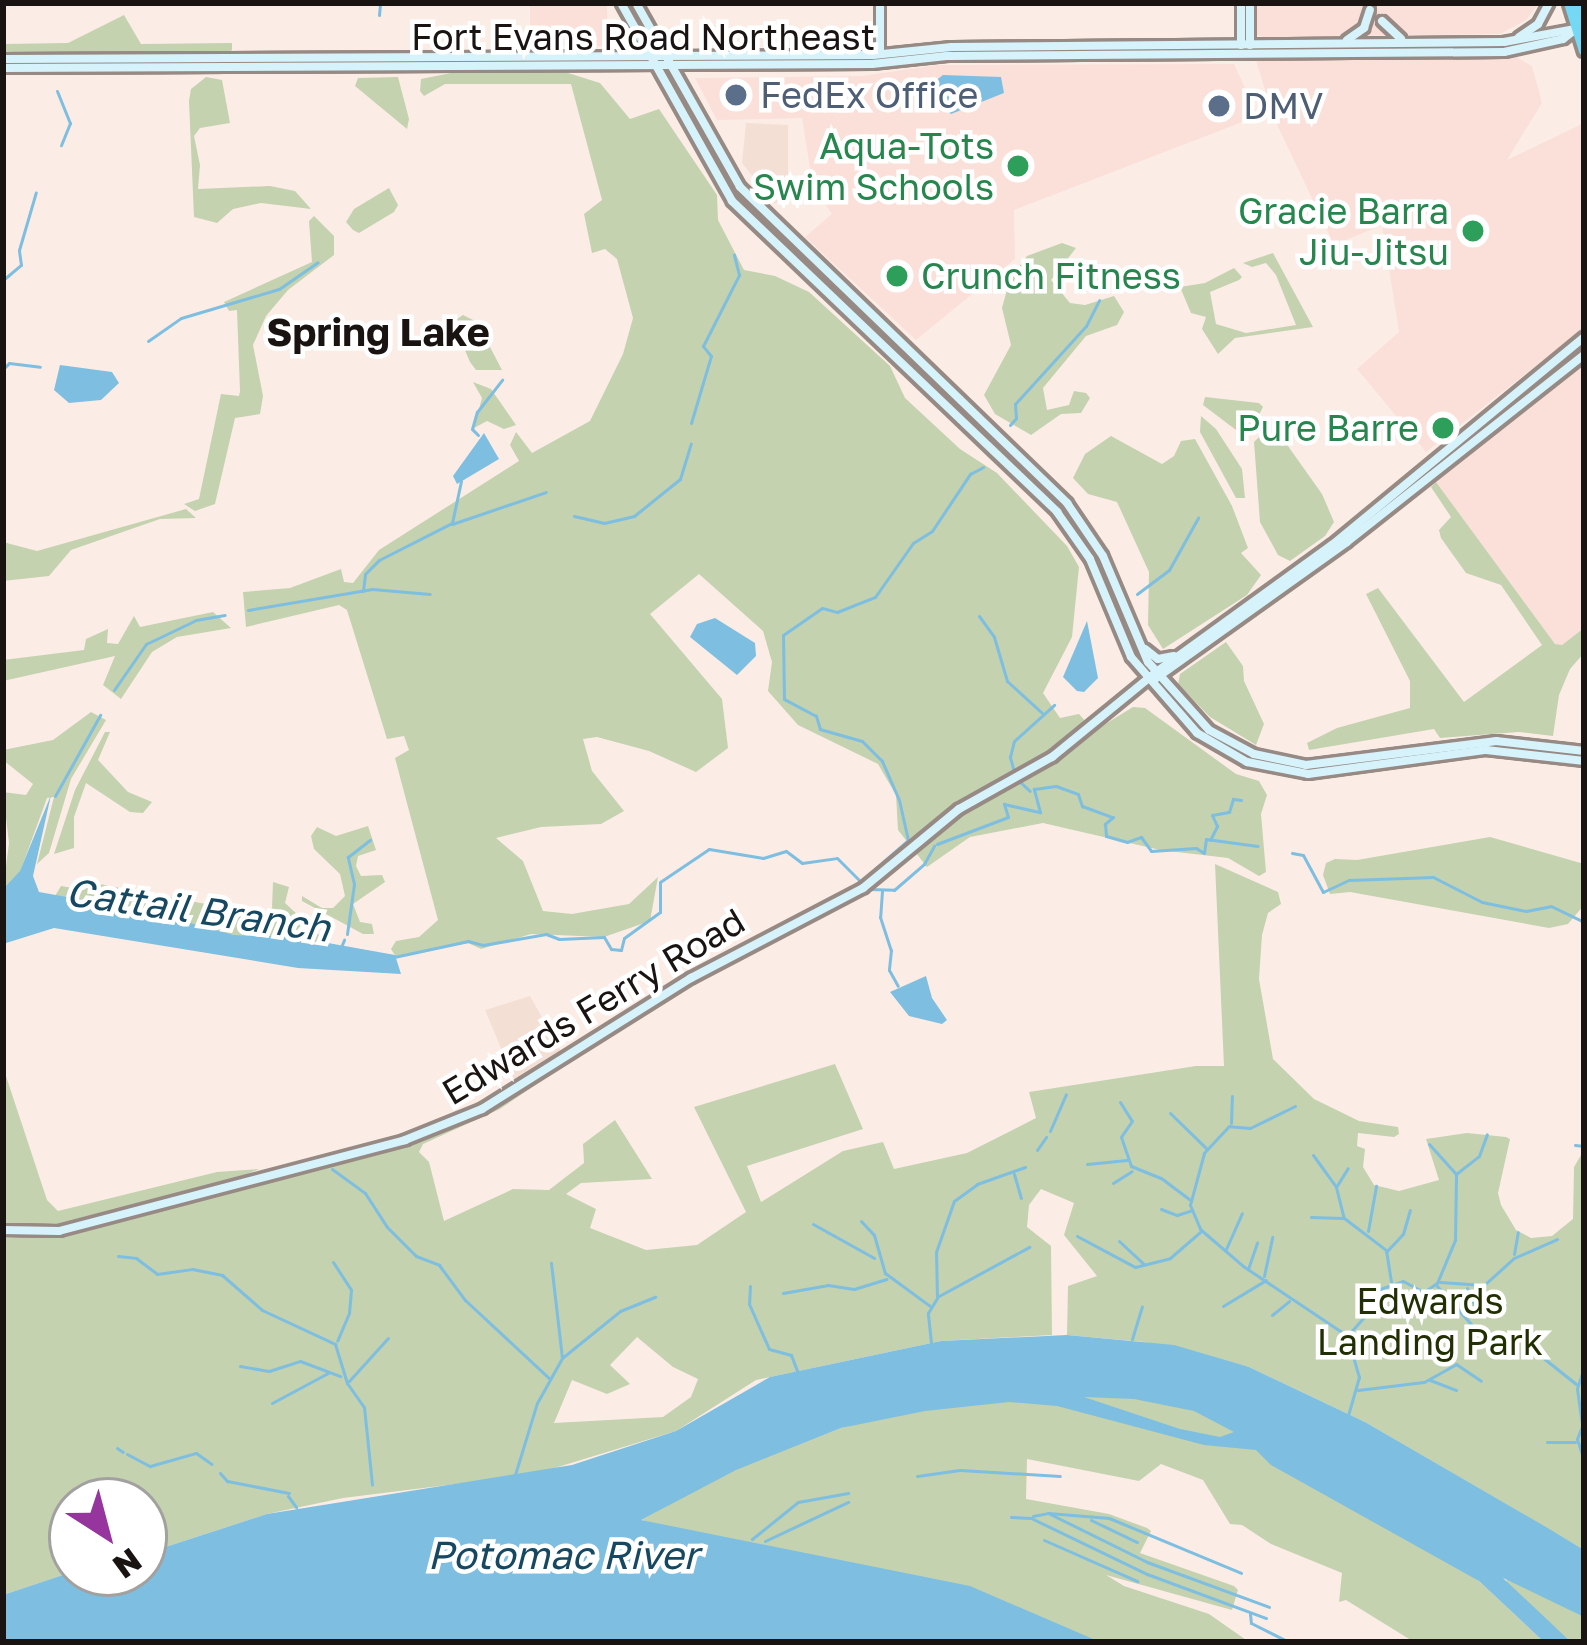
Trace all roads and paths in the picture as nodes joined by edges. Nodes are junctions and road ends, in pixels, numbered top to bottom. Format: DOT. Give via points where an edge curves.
graph roads {
  1 [pos="621,3"];
  2 [pos="636,3"];
  3 [pos="880,3"];
  4 [pos="1245,3"];
  5 [pos="1549,3"];
  6 [pos="1569,3"];
  7 [pos="1580,3"];
  8 [pos="1370,10"];
  9 [pos="1382,22"];
  10 [pos="637,38"];
  11 [pos="1563,39"];
  12 [pos="1581,39"];
  13 [pos="1343,41"];
  14 [pos="1407,43"];
  15 [pos="1488,43"];
  16 [pos="1245,48"];
  17 [pos="880,54"];
  18 [pos="625,56"];
  19 [pos="538,57"];
  20 [pos="649,60"];
  21 [pos="665,60"];
  22 [pos="3,63"];
  23 [pos="692,65"];
  24 [pos="491,66"];
  25 [pos="681,88"];
  26 [pos="1584,338"];
  27 [pos="1584,355"];
  28 [pos="1137,642"];
  29 [pos="1186,650"];
  30 [pos="1158,675"];
  31 [pos="1148,682"];
  32 [pos="1584,751"];
  33 [pos="1584,760"];
  34 [pos="3,1230"];
  1 -- 10 [label="main road"];
  2 -- 21 [label="main road"];
  3 -- 17 [label="main road"];
  4 -- 16 [label="main road"];
  5 -- 15 [label="main road" via="1533,29"];
  6 -- 12 [label="highway"];
  7 -- 12 [label="highway"];
  8 -- 13 [label="main road" via="1364,28"];
  9 -- 14 [label="main road"];
  10 -- 18 [label="main road"];
  10 -- 20 [label="main road"];
  11 -- 12 [label="highway"];
  11 -- 16 [label="main road, Fort Evans Road Northeast" via="1504,52"];
  12 -- 15 [label="main road, Fort Evans Road Northeast"];
  13 -- 14 [label="main road, Fort Evans Road Northeast"];
  13 -- 16 [label="main road, Fort Evans Road Northeast"];
  14 -- 15 [label="main road, Fort Evans Road Northeast"];
  16 -- 17 [label="main road, Fort Evans Road Northeast"];
  16 -- 23 [label="main road, Fort Evans Road Northeast"];
  17 -- 21 [label="main road, Fort Evans Road Northeast"];
  18 -- 19 [label="main road, Fort Evans Road Northeast"];
  18 -- 20 [label="main road, Fort Evans Road Northeast"];
  19 -- 22 [label="main road, Fort Evans Road Northeast"];
  19 -- 24 [label="main road"];
  20 -- 21 [label="main road, Fort Evans Road Northeast"];
  20 -- 24 [label="main road, Fort Evans Road Northeast"];
  20 -- 31 [label="main road" via="743,213 1065,522"];
  21 -- 23 [label="main road, Fort Evans Road Northeast"];
  21 -- 25 [label="main road"];
  22 -- 24 [label="main road, Fort Evans Road Northeast"];
  23 -- 25 [label="main road" via="682,72"];
  25 -- 28 [label="main road" via="756,207 1067,503 1103,556"];
  26 -- 29 [label="main road" via="1332,545"];
  27 -- 30 [label="main road" via="1347,542"];
  28 -- 29 [label="main road" via="1159,659"];
  28 -- 30 [label="main road"];
  29 -- 30 [label="main road"];
  30 -- 31 [label="main road, Edwards Ferry Road"];
  30 -- 32 [label="main road" via="1216,734 1286,763 1332,765 1496,741"];
  31 -- 33 [label="main road" via="1197,734 1278,771 1330,774 1486,750"];
  31 -- 34 [label="main road, Edwards Ferry Road" via="1052,757 942,820 865,886 766,934 455,1122 59,1231"];
}
